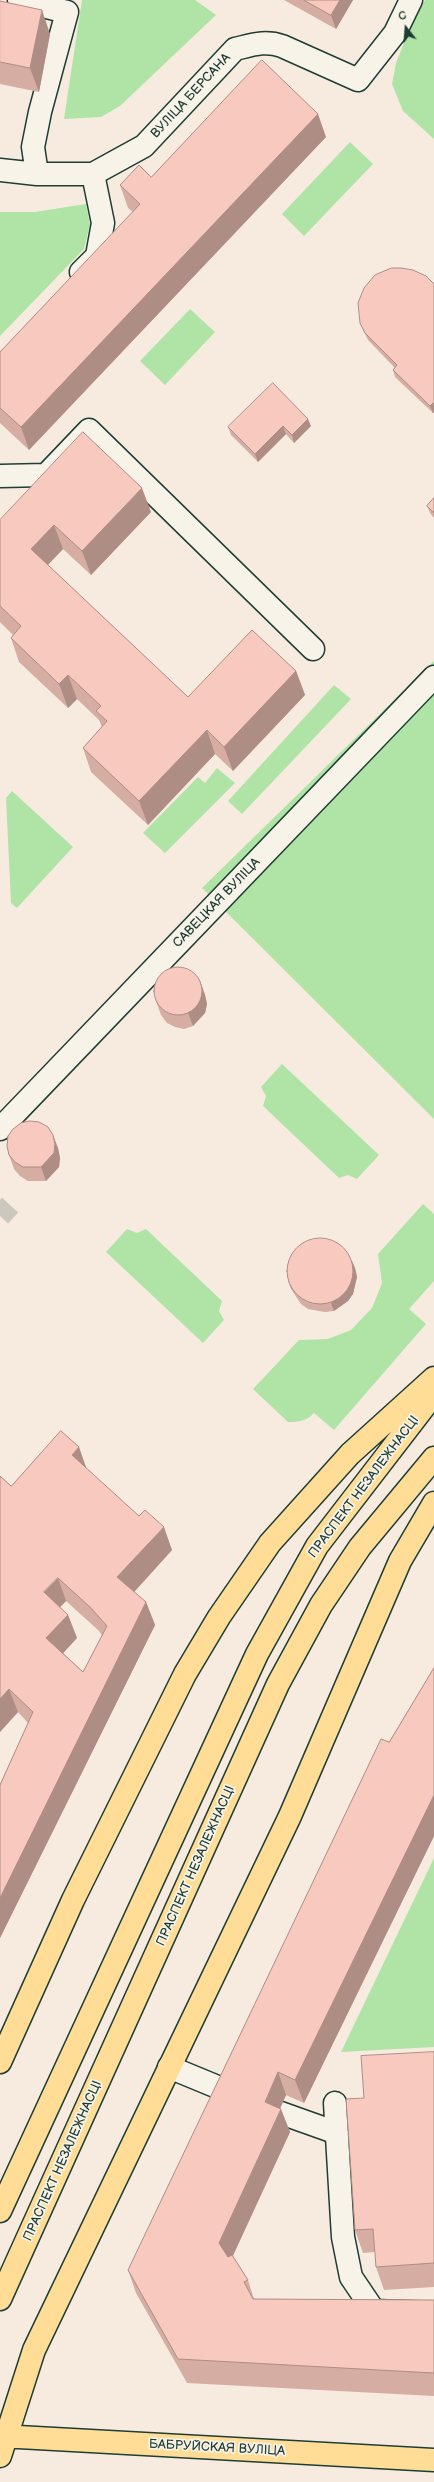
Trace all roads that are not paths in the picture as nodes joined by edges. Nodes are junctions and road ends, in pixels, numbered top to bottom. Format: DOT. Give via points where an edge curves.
graph roads {
  1 [pos="19,0"];
  2 [pos="411,0"];
  3 [pos="0,170"];
  4 [pos="38,174"];
  5 [pos="93,174"];
  6 [pos="64,288"];
  7 [pos="0,476"];
  8 [pos="313,649"];
  9 [pos="434,677"];
  10 [pos="0,1129"];
  11 [pos="434,1378"];
  12 [pos="434,1394"];
  13 [pos="434,1458"];
  14 [pos="434,1503"];
  15 [pos="0,2062"];
  16 [pos="169,2067"];
  17 [pos="232,2093"];
  18 [pos="335,2103"];
  19 [pos="278,2112"];
  20 [pos="337,2133"];
  21 [pos="0,2211"];
  22 [pos="0,2299"];
  23 [pos="434,2313"];
  24 [pos="10,2394"];
  25 [pos="2,2443"];
  26 [pos="434,2460"];
  1 -- 4 [label="street" via="67,12 33,147"];
  2 -- 5 [label="street, ВУЛІЦА БЕРСАНА" via="394,33 358,80 270,42 235,49 144,146"];
  3 -- 4 [label="street, ВУЛІЦА БЕРСАНА"];
  4 -- 5 [label="street, ВУЛІЦА БЕРСАНА"];
  5 -- 6 [label="street" via="103,223 97,256"];
  7 -- 8 [label="street" via="46,475 89,430"];
  9 -- 10 [label="street, САВЕЦКАЯ ВУЛІЦА"];
  11 -- 15 [label="main road" via="350,1454 270,1543 219,1617 185,1674 77,1893"];
  12 -- 21 [label="main road, ПРАСПЕКТ НЕЗАЛЕЖНАСЦІ" via="314,1552 256,1654"];
  13 -- 22 [label="main road, ПРАСПЕКТ НЕЗАЛЕЖНАСЦІ" via="360,1547 321,1605 278,1684"];
  14 -- 16 [label="main road" via="400,1561 290,1816"];
  16 -- 17 [label="street"];
  16 -- 24 [label="main road" via="34,2350"];
  18 -- 20 [label="street"];
  19 -- 20 [label="street"];
  20 -- 23 [label="street" via="343,2237 351,2277 374,2311"];
  24 -- 25 [label="main road"];
  25 -- 26 [label="main road, БАБРУЙСКАЯ ВУЛІЦА"];
}
